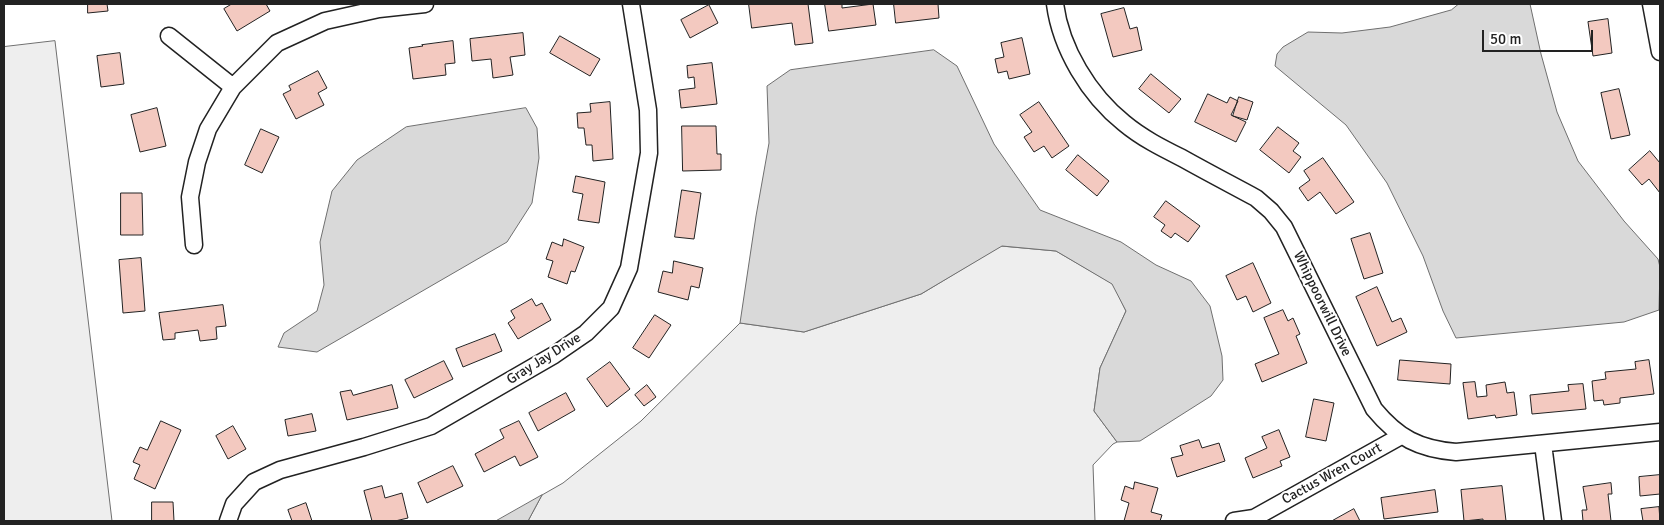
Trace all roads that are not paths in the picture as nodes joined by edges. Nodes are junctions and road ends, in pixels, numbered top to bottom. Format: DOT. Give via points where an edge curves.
graph roads {
  1 [pos="425,4"];
  2 [pos="631,4"];
  3 [pos="1055,4"];
  4 [pos="1651,4"];
  5 [pos="168,36"];
  6 [pos="1660,52"];
  7 [pos="233,87"];
  8 [pos="194,245"];
  9 [pos="1660,432"];
  10 [pos="1400,436"];
  11 [pos="1543,444"];
  12 [pos="228,521"];
  13 [pos="1234,521"];
  14 [pos="1553,521"];
  1 -- 7 [label="street" via="379,9 324,21 277,43"];
  2 -- 12 [label="street, Gray Jay Drive" via="648,110 649,153 629,268 611,308 586,333 554,355 431,426 280,470 254,482 234,504"];
  3 -- 10 [label="street, Whippoorwill Drive" via="1073,59 1104,104 1123,123 1256,198 1284,227 1374,409"];
  4 -- 6 [label="street"];
  5 -- 7 [label="street"];
  7 -- 8 [label="street" via="208,129 197,162 190,197"];
  9 -- 11 [label="street, Whippoorwill Drive"];
  10 -- 11 [label="street, Whippoorwill Drive" via="1435,450 1456,452"];
  10 -- 13 [label="street, Cactus Wren Court" via="1254,518"];
  11 -- 14 [label="street"];
}
